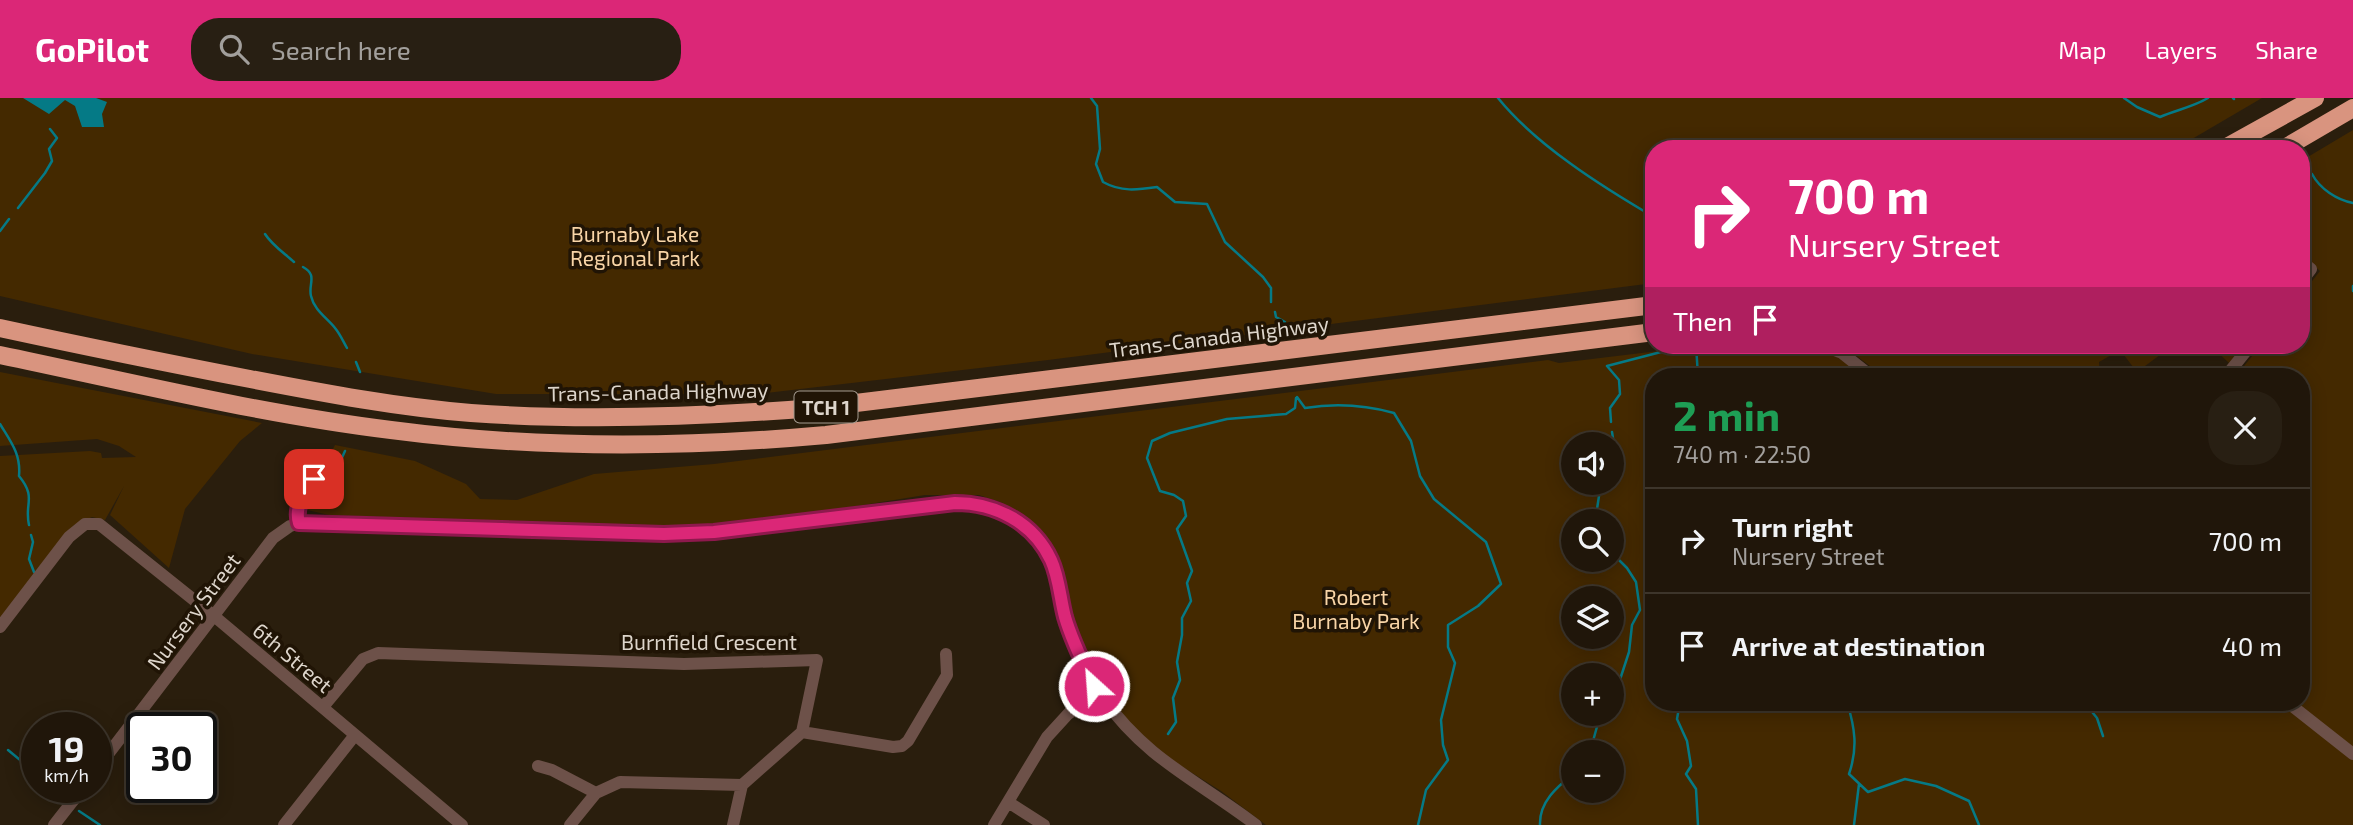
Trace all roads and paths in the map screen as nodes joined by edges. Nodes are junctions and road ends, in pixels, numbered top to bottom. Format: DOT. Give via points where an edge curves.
graph roads {
  1 [pos="2315,98"];
  2 [pos="2353,108"];
  3 [pos="2239,140"];
  4 [pos="2298,140"];
  5 [pos="1645,305"];
  6 [pos="0,328"];
  7 [pos="1645,333"];
  8 [pos="1843,354"];
  9 [pos="2244,354"];
  10 [pos="0,355"];
  11 [pos="1861,368"];
  12 [pos="2232,368"];
  13 [pos="314,479"];
  14 [pos="299,523"];
  15 [pos="214,616"];
  16 [pos="0,627"];
  17 [pos="946,654"];
  18 [pos="1097,694"];
  19 [pos="323,708"];
  20 [pos="2298,711"];
  21 [pos="802,732"];
  22 [pos="355,735"];
  23 [pos="112,749"];
  24 [pos="2353,754"];
  25 [pos="538,766"];
  26 [pos="742,785"];
  27 [pos="596,793"];
  28 [pos="1008,802"];
  29 [pos="71,803"];
  30 [pos="54,825"];
  31 [pos="284,825"];
  32 [pos="462,825"];
  33 [pos="570,825"];
  34 [pos="733,825"];
  35 [pos="994,825"];
  36 [pos="1044,825"];
  37 [pos="1256,825"];
  1 -- 3 [label="highway"];
  2 -- 4 [label="highway"];
  5 -- 6 [label="highway, Trans-Canada Highway / TCH 1" via="816,408 600,418 469,412 320,393"];
  7 -- 10 [label="highway, TCH 1" via="826,435 675,445 538,443 391,430 291,415"];
  8 -- 11 [label="street"];
  9 -- 12 [label="street"];
  13 -- 14 [label="street" via="299,503"];
  14 -- 15 [label="street, Nursery Street" via="273,538"];
  14 -- 18 [label="street" via="664,534 977,504 1015,519 1046,551 1071,634"];
  15 -- 16 [label="street, 6th Street" via="95,523 82,525 69,537"];
  15 -- 19 [label="street, 6th Street"];
  15 -- 23 [label="street, Nursery Street"];
  17 -- 21 [label="street" via="947,675 902,746"];
  18 -- 28 [label="street" via="1068,714 1047,737"];
  18 -- 37 [label="street" via="1142,744"];
  19 -- 21 [label="street, Burnfield Crescent" via="363,659 374,653 684,664 817,660"];
  19 -- 22 [label="street, 6th Street"];
  20 -- 24 [label="street"];
  21 -- 26 [label="street"];
  22 -- 31 [label="street"];
  22 -- 32 [label="street, 6th Street"];
  25 -- 27 [label="street"];
  26 -- 27 [label="street" via="631,780"];
  26 -- 34 [label="street"];
  27 -- 33 [label="street"];
  28 -- 35 [label="street"];
  28 -- 36 [label="street"];
  29 -- 30 [label="street"];
}
